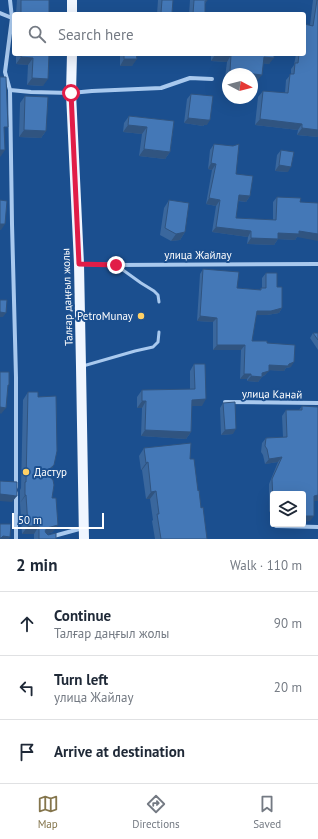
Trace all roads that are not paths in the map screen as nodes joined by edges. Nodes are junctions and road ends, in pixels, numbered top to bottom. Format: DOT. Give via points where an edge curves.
graph roads {
  1 [pos="10,0"];
  2 [pos="72,0"];
  3 [pos="72,12"];
  4 [pos="0,13"];
  5 [pos="12,18"];
  6 [pos="72,56"];
  7 [pos="5,72"];
  8 [pos="0,74"];
  9 [pos="212,79"];
  10 [pos="10,90"];
  11 [pos="71,93"];
  12 [pos="79,264"];
  13 [pos="318,264"];
  14 [pos="116,265"];
  15 [pos="159,302"];
  16 [pos="159,332"];
  17 [pos="81,367"];
  18 [pos="225,402"];
  19 [pos="318,403"];
  20 [pos="306,527"];
  21 [pos="318,527"];
  22 [pos="84,528"];
  23 [pos="16,539"];
  24 [pos="43,539"];
  25 [pos="84,539"];
  1 -- 5 [label="street"];
  2 -- 3 [label="main road"];
  4 -- 5 [label="street"];
  5 -- 7 [label="street"];
  6 -- 11 [label="main road, Талғар даңғыл жолы"];
  7 -- 8 [label="street"];
  7 -- 10 [label="street"];
  9 -- 11 [label="street" via="190,78 161,88"];
  10 -- 11 [label="street"];
  10 -- 23 [label="street" via="16,377"];
  11 -- 12 [label="main road, Талғар даңғыл жолы"];
  12 -- 14 [label="street, улица Жайлау"];
  12 -- 17 [label="main road, Талғар даңғыл жолы"];
  13 -- 14 [label="street, улица Жайлау"];
  14 -- 15 [label="lane" via="154,291"];
  16 -- 17 [label="lane" via="158,342 153,347"];
  17 -- 22 [label="main road, Талғар даңғыл жолы"];
  18 -- 19 [label="street, улица Канай"];
  20 -- 21 [label="street"];
  22 -- 24 [label="street"];
  22 -- 25 [label="main road, Талғар даңғыл жолы"];
}
